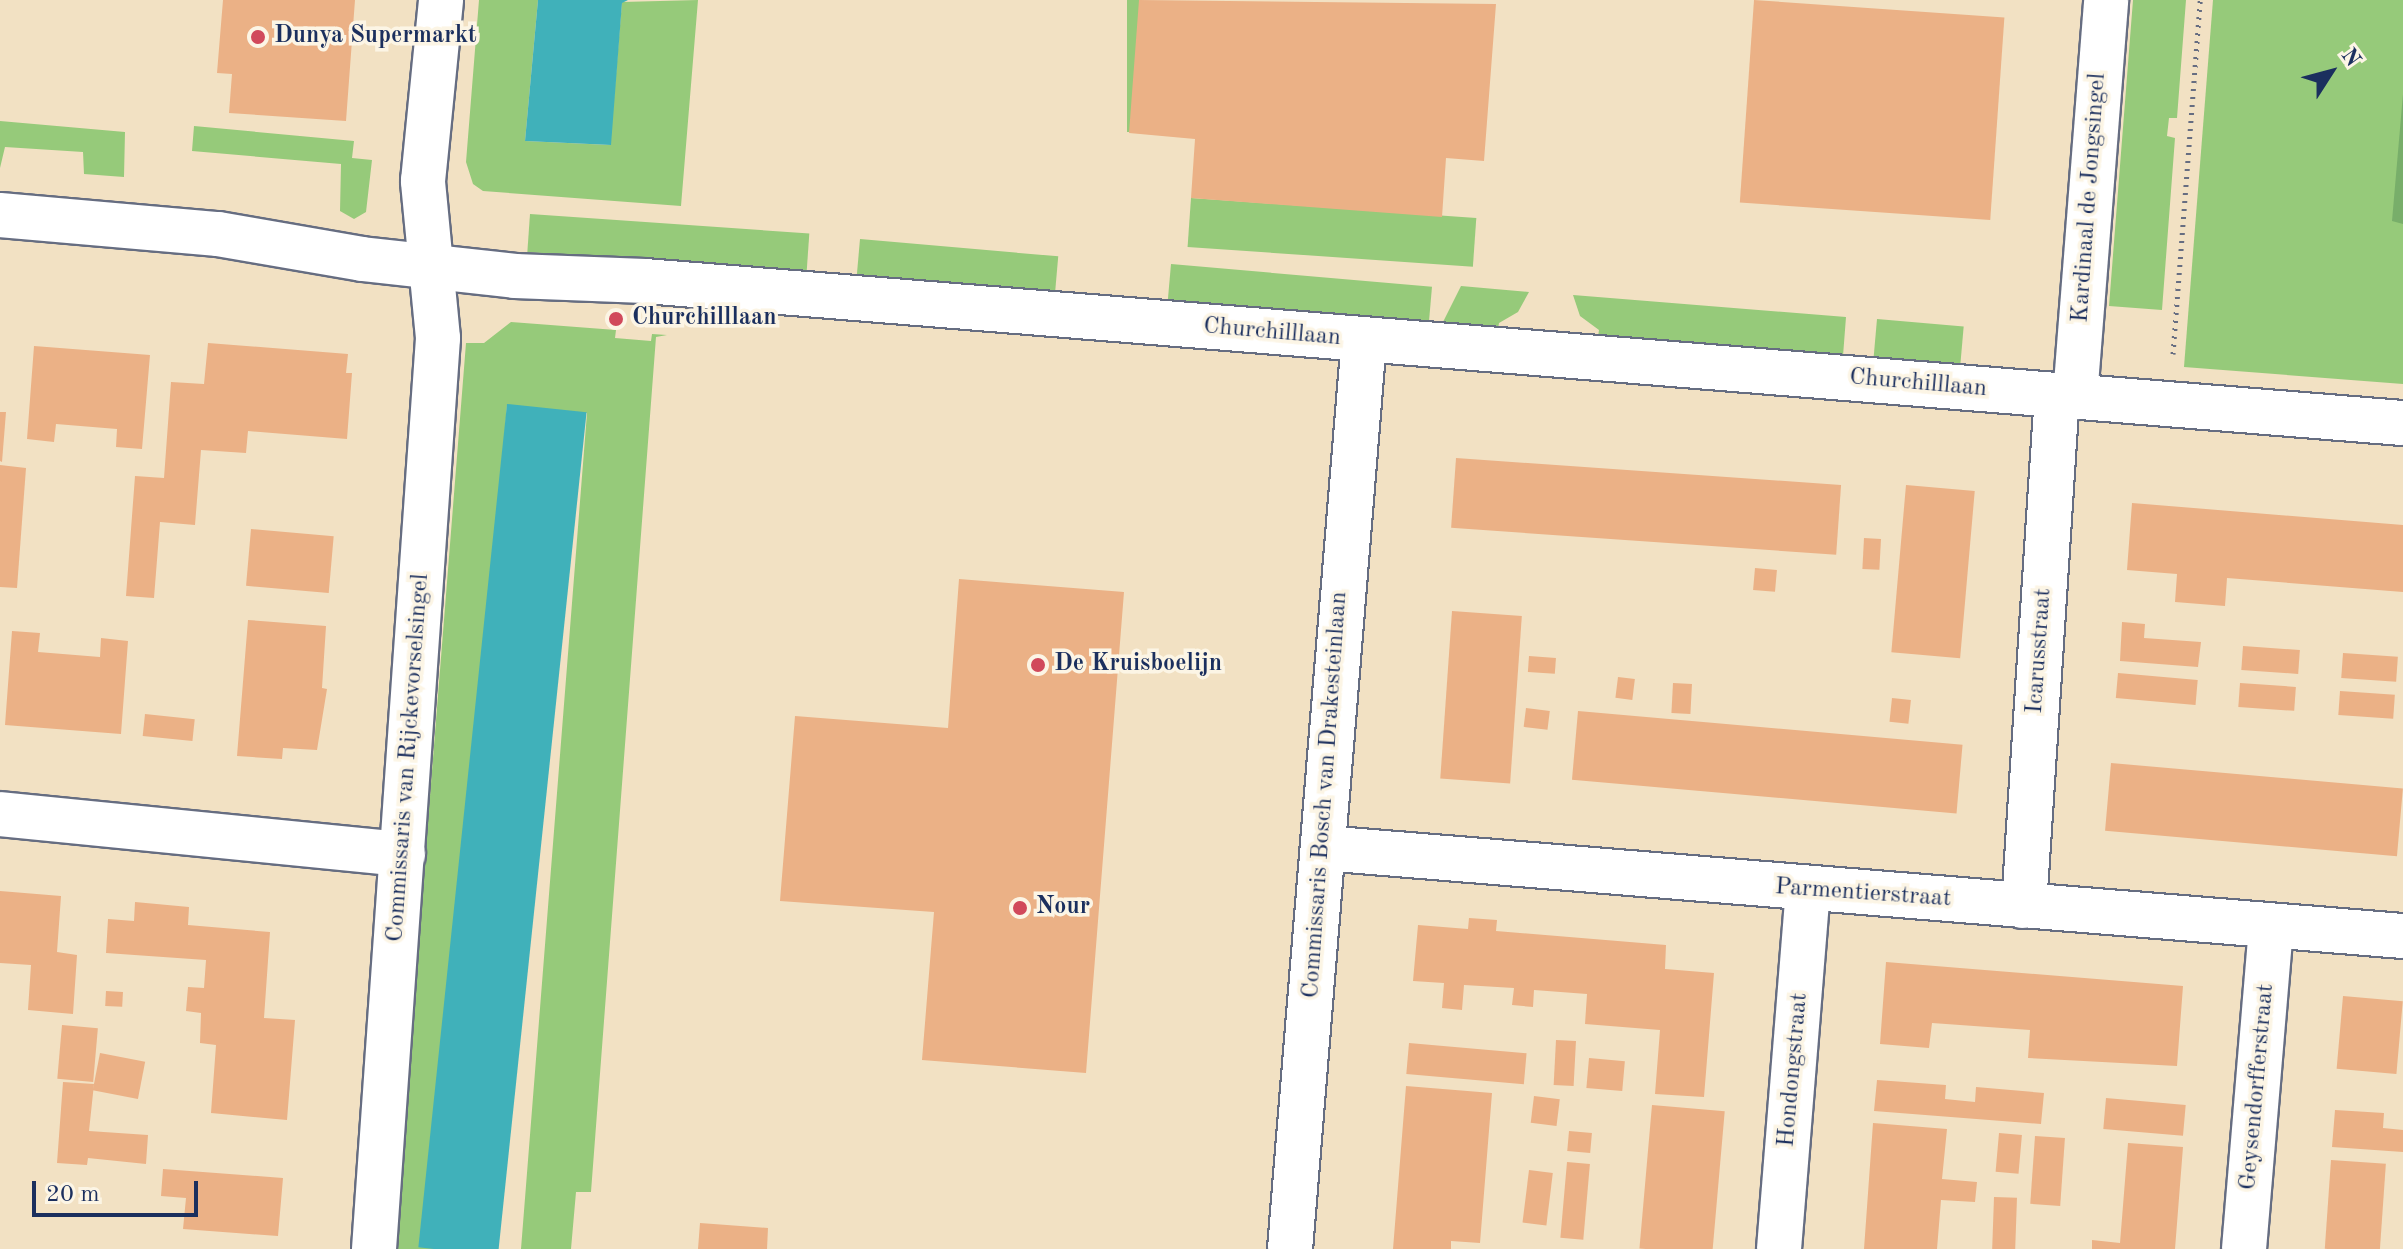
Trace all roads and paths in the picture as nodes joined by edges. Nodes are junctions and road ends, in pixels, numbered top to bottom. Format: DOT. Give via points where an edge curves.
graph roads {
  1 [pos="441,0"];
  2 [pos="2106,0"];
  3 [pos="2200,0"];
  4 [pos="0,215"];
  5 [pos="432,267"];
  6 [pos="1364,340"];
  7 [pos="2066,396"];
  8 [pos="2169,404"];
  9 [pos="2403,423"];
  10 [pos="0,814"];
  11 [pos="1323,848"];
  12 [pos="403,854"];
  13 [pos="1808,890"];
  14 [pos="2024,906"];
  15 [pos="2271,926"];
  16 [pos="2403,936"];
  17 [pos="374,1249"];
  18 [pos="1290,1249"];
  19 [pos="1779,1249"];
  20 [pos="2244,1249"];
  1 -- 5 [label="street, Commissaris van Rijckevorselsingel" via="423,181"];
  2 -- 7 [label="street, Kardinaal de Jongsingel"];
  3 -- 8 [label="path"];
  4 -- 5 [label="street, Churchilllaan" via="218,234"];
  5 -- 6 [label="street, Churchilllaan"];
  5 -- 12 [label="street, Commissaris van Rijckevorselsingel" via="438,338"];
  6 -- 7 [label="street, Churchilllaan"];
  6 -- 11 [label="street, Commissaris Bosch van Drakesteinlaan"];
  7 -- 8 [label="street, Churchilllaan"];
  7 -- 14 [label="street, Icarusstraat"];
  8 -- 9 [label="street, Churchilllaan"];
  10 -- 12 [label="street"];
  11 -- 13 [label="street, Parmentierstraat"];
  11 -- 18 [label="street, Commissaris Bosch van Drakesteinlaan"];
  12 -- 17 [label="street, Commissaris van Rijckevorselsingel"];
  13 -- 14 [label="street, Parmentierstraat"];
  13 -- 19 [label="street, Hondongstraat"];
  14 -- 15 [label="street, Parmentierstraat"];
  15 -- 16 [label="street, Parmentierstraat"];
  15 -- 20 [label="street, Geysendorfferstraat"];
}
